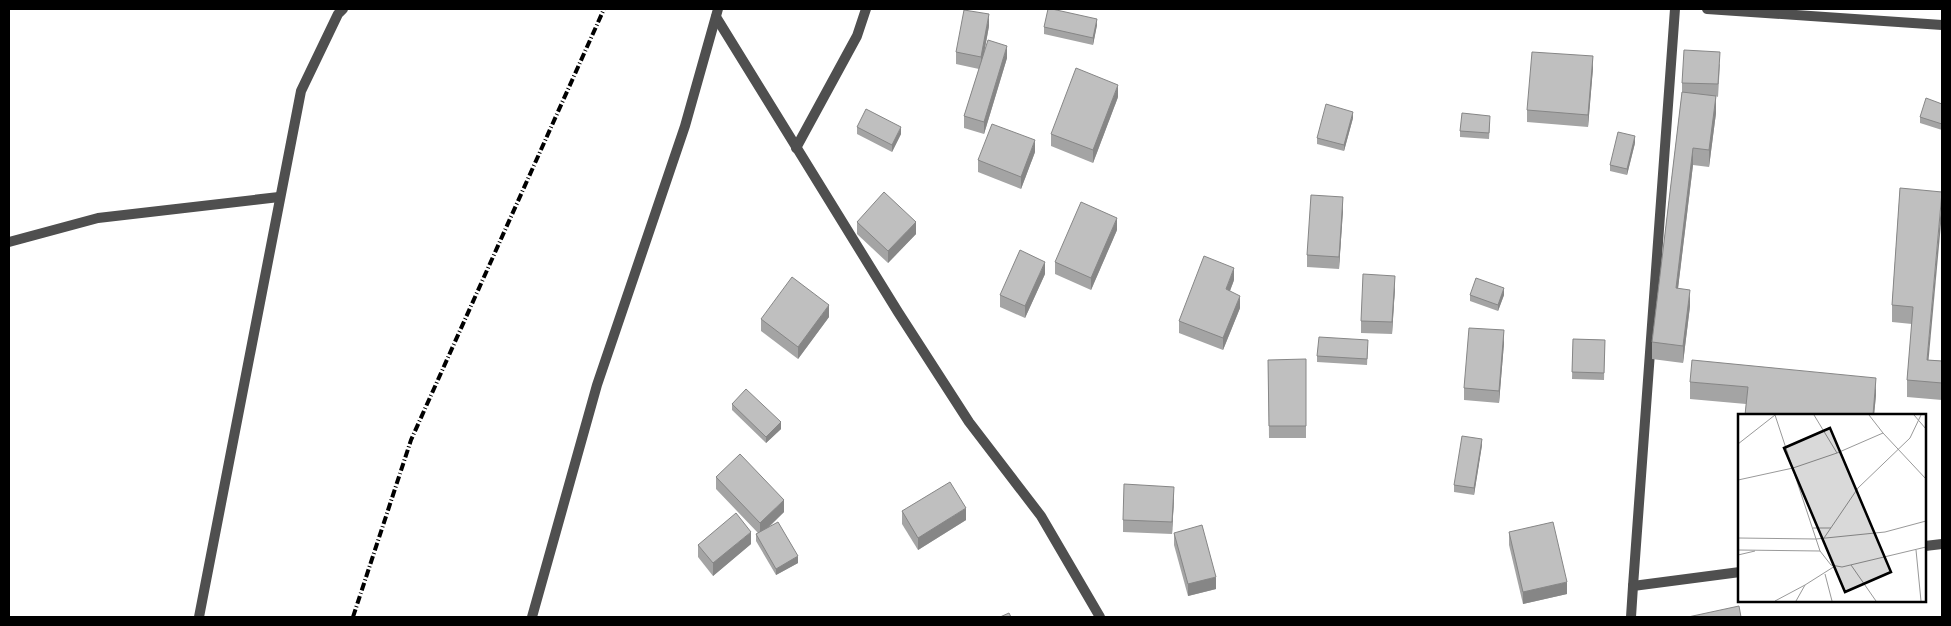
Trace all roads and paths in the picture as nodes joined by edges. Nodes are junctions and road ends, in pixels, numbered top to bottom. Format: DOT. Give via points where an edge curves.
graph roads {
  1 [pos="866,9"];
  2 [pos="1675,9"];
  3 [pos="1707,9"];
  4 [pos="339,10"];
  5 [pos="717,13"];
  6 [pos="1942,25"];
  7 [pos="796,148"];
  8 [pos="280,197"];
  9 [pos="9,242"];
  10 [pos="1942,544"];
  11 [pos="1926,546"];
  12 [pos="1738,572"];
  13 [pos="1633,586"];
  14 [pos="199,617"];
  15 [pos="532,617"];
  16 [pos="1100,617"];
  17 [pos="1631,617"];
  1 -- 7 [label="street" via="857,36"];
  2 -- 13 [label="street"];
  3 -- 6 [label="street"];
  4 -- 8 [label="street" via="301,91"];
  5 -- 7 [label="street"];
  5 -- 15 [label="street" via="685,126 597,385"];
  7 -- 16 [label="street" via="969,422 1041,516"];
  8 -- 9 [label="street" via="98,218"];
  8 -- 14 [label="street"];
  10 -- 11 [label="street"];
  12 -- 13 [label="street"];
  13 -- 17 [label="street"];
}
